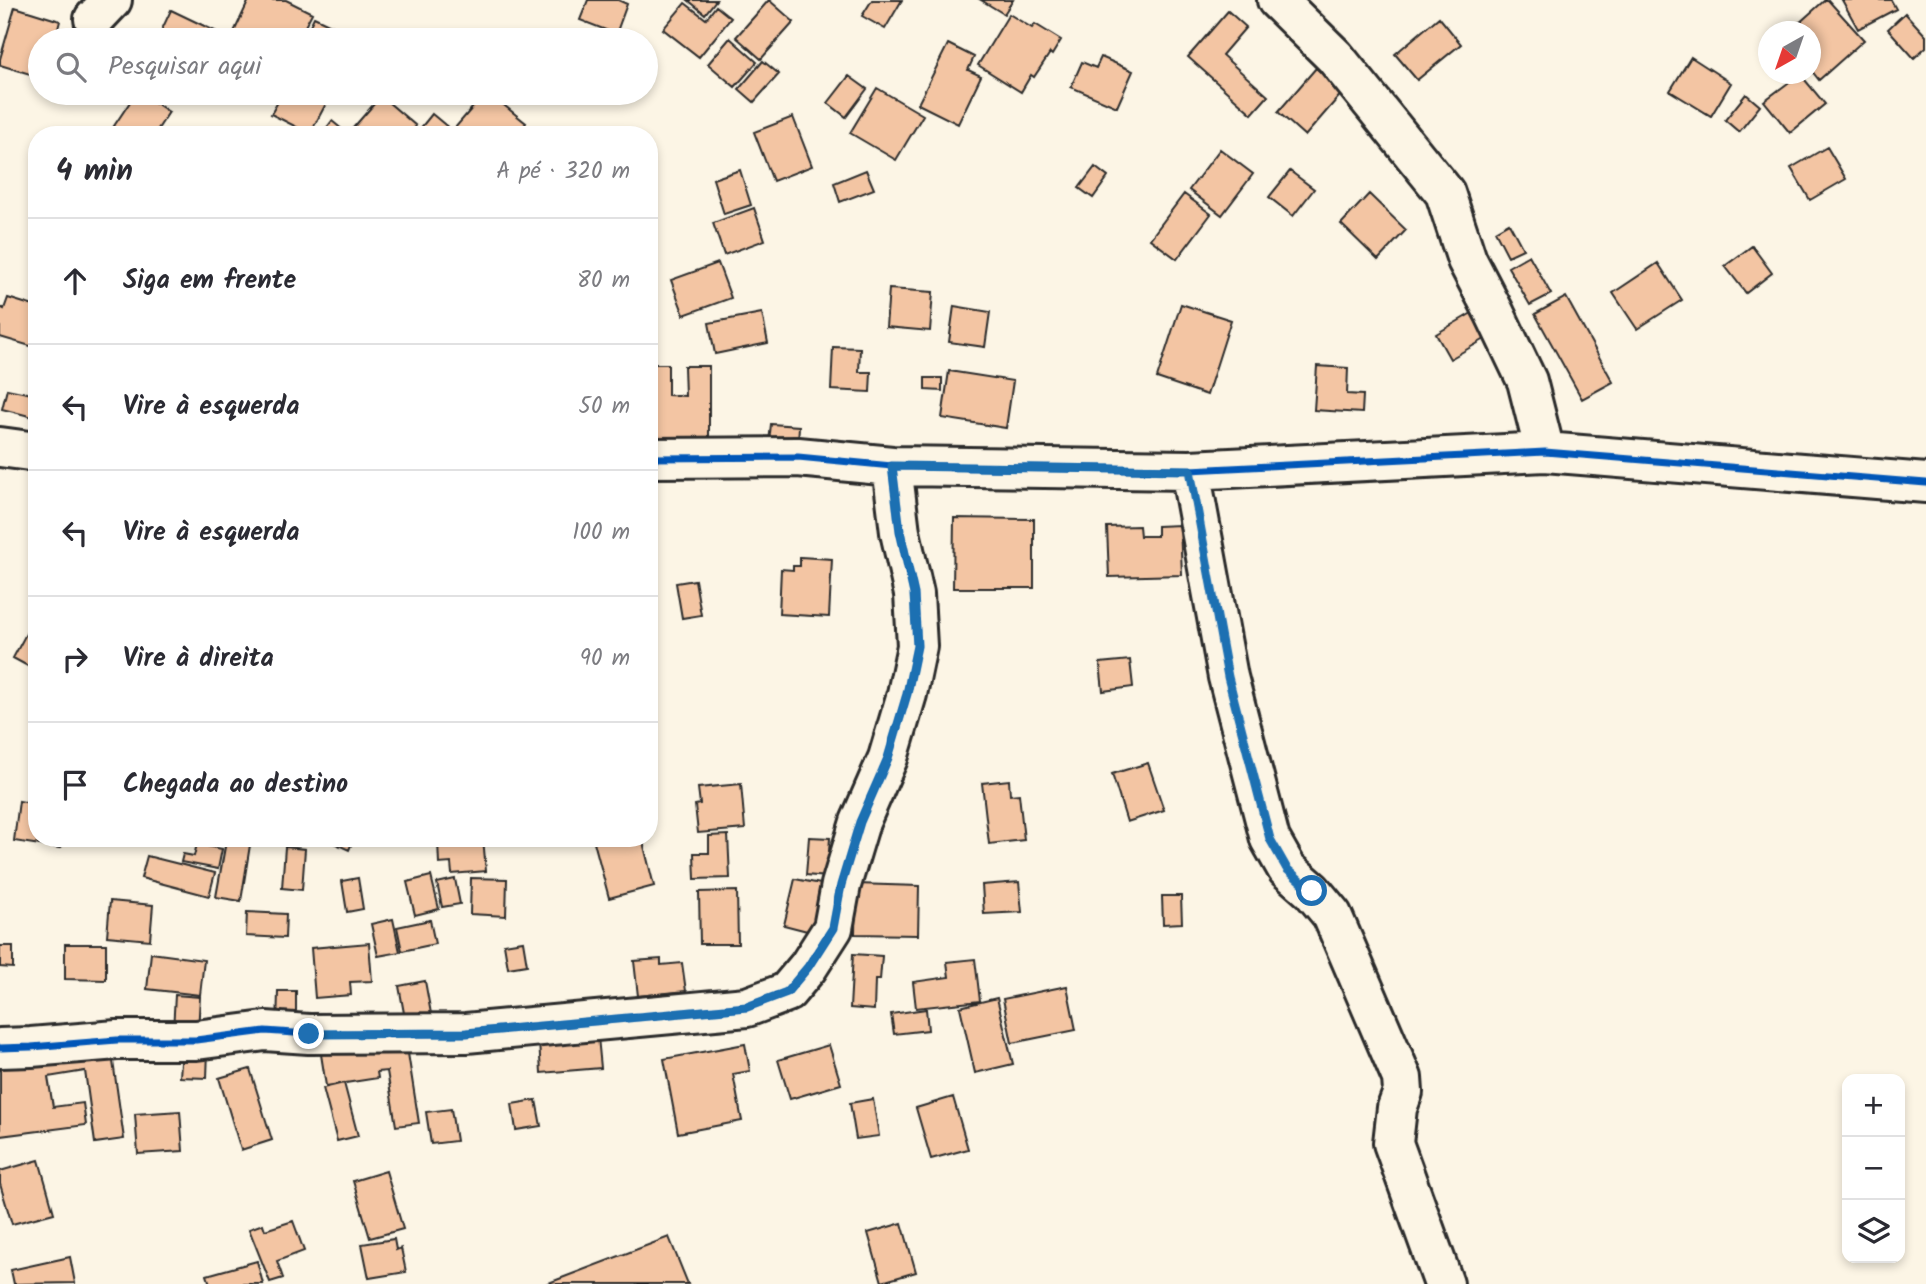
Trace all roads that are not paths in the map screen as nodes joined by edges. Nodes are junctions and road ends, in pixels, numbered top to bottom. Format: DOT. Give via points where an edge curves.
graph roads {
  1 [pos="1277,0"];
  2 [pos="0,447"];
  3 [pos="28,451"];
  4 [pos="1545,452"];
  5 [pos="658,458"];
  6 [pos="892,466"];
  7 [pos="1190,470"];
  8 [pos="1926,483"];
  9 [pos="0,1048"];
  10 [pos="1444,1284"];
  1 -- 4 [label="street" via="1335,57 1445,193 1467,260 1527,380"];
  2 -- 3 [label="street"];
  4 -- 7 [label="street"];
  4 -- 8 [label="street"];
  5 -- 6 [label="street" via="798,457"];
  6 -- 7 [label="street"];
  6 -- 9 [label="street" via="914,594 917,646 888,758 860,822 841,885 833,928 787,992 747,1007 466,1033 265,1031 196,1040"];
  7 -- 10 [label="street" via="1228,677 1270,839 1287,869 1332,915 1402,1078 1394,1143"];
}
